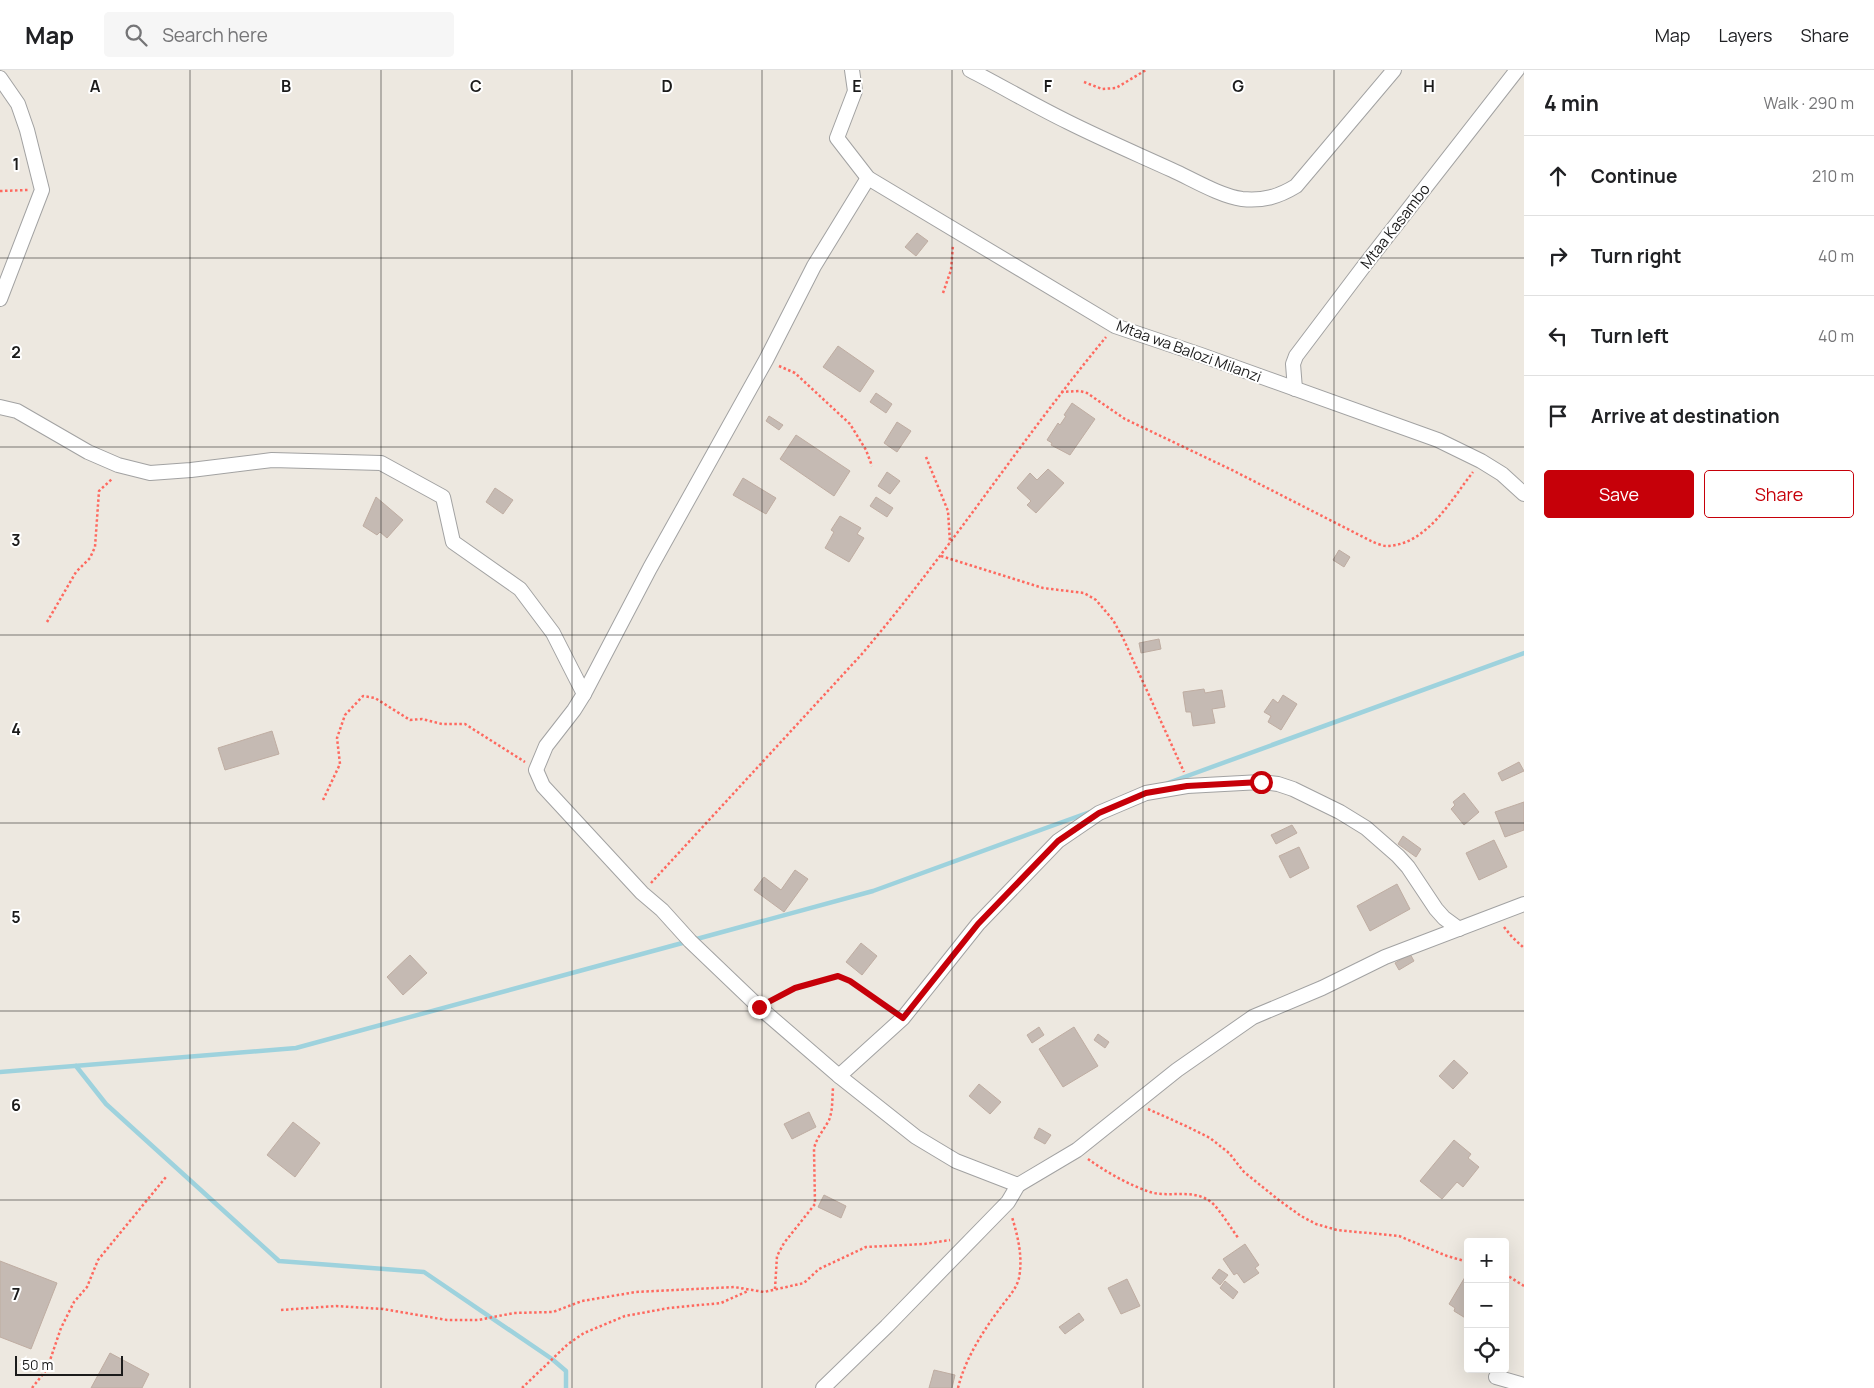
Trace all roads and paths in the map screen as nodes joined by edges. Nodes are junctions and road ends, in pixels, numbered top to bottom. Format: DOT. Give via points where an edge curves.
graph roads {
  1 [pos="852,70"];
  2 [pos="970,70"];
  3 [pos="1146,70"];
  4 [pos="1394,70"];
  5 [pos="1517,70"];
  6 [pos="0,78"];
  7 [pos="1084,82"];
  8 [pos="868,178"];
  9 [pos="42,190"];
  10 [pos="0,191"];
  11 [pos="954,228"];
  12 [pos="943,293"];
  13 [pos="0,299"];
  14 [pos="1115,326"];
  15 [pos="766,360"];
  16 [pos="1295,389"];
  17 [pos="1061,392"];
  18 [pos="0,407"];
  19 [pos="926,457"];
  20 [pos="1481,461"];
  21 [pos="118,465"];
  22 [pos="872,466"];
  23 [pos="1524,494"];
  24 [pos="950,544"];
  25 [pos="941,556"];
  26 [pos="46,622"];
  27 [pos="584,694"];
  28 [pos="536,770"];
  29 [pos="1187,786"];
  30 [pos="323,800"];
  31 [pos="642,893"];
  32 [pos="1524,904"];
  33 [pos="1496,915"];
  34 [pos="1459,929"];
  35 [pos="1524,948"];
  36 [pos="759,1007"];
  37 [pos="903,1018"];
  38 [pos="836,1074"];
  39 [pos="1136,1104"];
  40 [pos="1077,1150"];
  41 [pos="166,1177"];
  42 [pos="1018,1185"];
  43 [pos="1008,1202"];
  44 [pos="973,1238"];
  45 [pos="1239,1239"];
  46 [pos="1464,1261"];
  47 [pos="1509,1277"];
  48 [pos="1524,1286"];
  49 [pos="750,1290"];
  50 [pos="775,1290"];
  51 [pos="281,1310"];
  52 [pos="1496,1377"];
  53 [pos="1524,1385"];
  54 [pos="32,1388"];
  55 [pos="522,1388"];
  56 [pos="822,1388"];
  57 [pos="958,1388"];
  1 -- 8 [label="street" via="855,91 836,138"];
  2 -- 4 [label="street" via="1110,142 1220,192 1254,200 1271,199 1296,186"];
  3 -- 7 [label="path" via="1116,88 1102,89"];
  5 -- 16 [label="street, Mtaa Kasambo" via="1296,356 1293,364"];
  6 -- 9 [label="street" via="18,104"];
  8 -- 11 [label="street, Mtaa wa Balozi Milanzi"];
  8 -- 15 [label="street" via="814,266"];
  9 -- 10 [label="path"];
  9 -- 13 [label="street"];
  11 -- 12 [label="path" via="951,270"];
  11 -- 14 [label="street, Mtaa wa Balozi Milanzi"];
  14 -- 16 [label="street, Mtaa wa Balozi Milanzi"];
  14 -- 17 [label="path"];
  15 -- 22 [label="path" via="795,373 850,424"];
  15 -- 27 [label="street"];
  16 -- 20 [label="street, Mtaa wa Balozi Milanzi" via="1438,440"];
  17 -- 20 [label="path" via="1087,393 1125,419 1388,547 1414,538 1432,524"];
  17 -- 24 [label="path"];
  18 -- 21 [label="street" via="17,411 88,452"];
  19 -- 24 [label="path" via="948,511"];
  20 -- 23 [label="street, Mtaa wa Balozi Milanzi"];
  21 -- 26 [label="path" via="114,476 99,491 95,547 90,558 76,572"];
  21 -- 27 [label="street" via="150,473 272,460 381,463 443,497 453,542 520,589 553,633"];
  24 -- 25 [label="path"];
  25 -- 29 [label="path" via="1043,588 1084,593 1096,600 1123,638 1186,777"];
  25 -- 31 [label="path" via="861,655"];
  27 -- 28 [label="street" via="546,746"];
  28 -- 30 [label="path" via="465,724 410,720 375,698 363,696 345,715 337,738 340,764"];
  28 -- 31 [label="street" via="544,786"];
  29 -- 34 [label="street" via="1278,784 1340,812 1366,828 1398,856 1436,909"];
  29 -- 37 [label="street" via="1146,793 1099,813 1058,841 978,924"];
  31 -- 36 [label="street"];
  32 -- 33 [label="street"];
  33 -- 34 [label="street"];
  33 -- 35 [label="path"];
  34 -- 39 [label="street" via="1385,957 1253,1017 1177,1070"];
  36 -- 37 [label="path" via="795,988 838,976"];
  36 -- 38 [label="street"];
  37 -- 38 [label="street"];
  38 -- 42 [label="street" via="916,1137 956,1161"];
  38 -- 50 [label="path" via="830,1119 814,1148 815,1204 777,1256"];
  39 -- 40 [label="street"];
  39 -- 46 [label="path" via="1210,1138 1280,1202 1316,1224 1337,1230 1399,1236"];
  40 -- 42 [label="street"];
  40 -- 45 [label="path" via="1099,1166 1151,1192 1193,1194 1210,1202"];
  41 -- 54 [label="path" via="98,1260 87,1288 74,1302 61,1328 47,1369"];
  42 -- 43 [label="street"];
  43 -- 44 [label="street"];
  43 -- 57 [label="path" via="1020,1244 1019,1278 971,1355"];
  44 -- 50 [label="path" via="866,1246 819,1269 804,1282"];
  44 -- 56 [label="street" via="888,1326"];
  47 -- 48 [label="path"];
  49 -- 50 [label="path"];
  49 -- 51 [label="path" via="734,1287 636,1292 582,1301 553,1312 514,1313 478,1320 447,1320 383,1309 336,1306"];
  49 -- 55 [label="path" via="721,1303 625,1316 584,1333"];
  52 -- 53 [label="street"];
}
